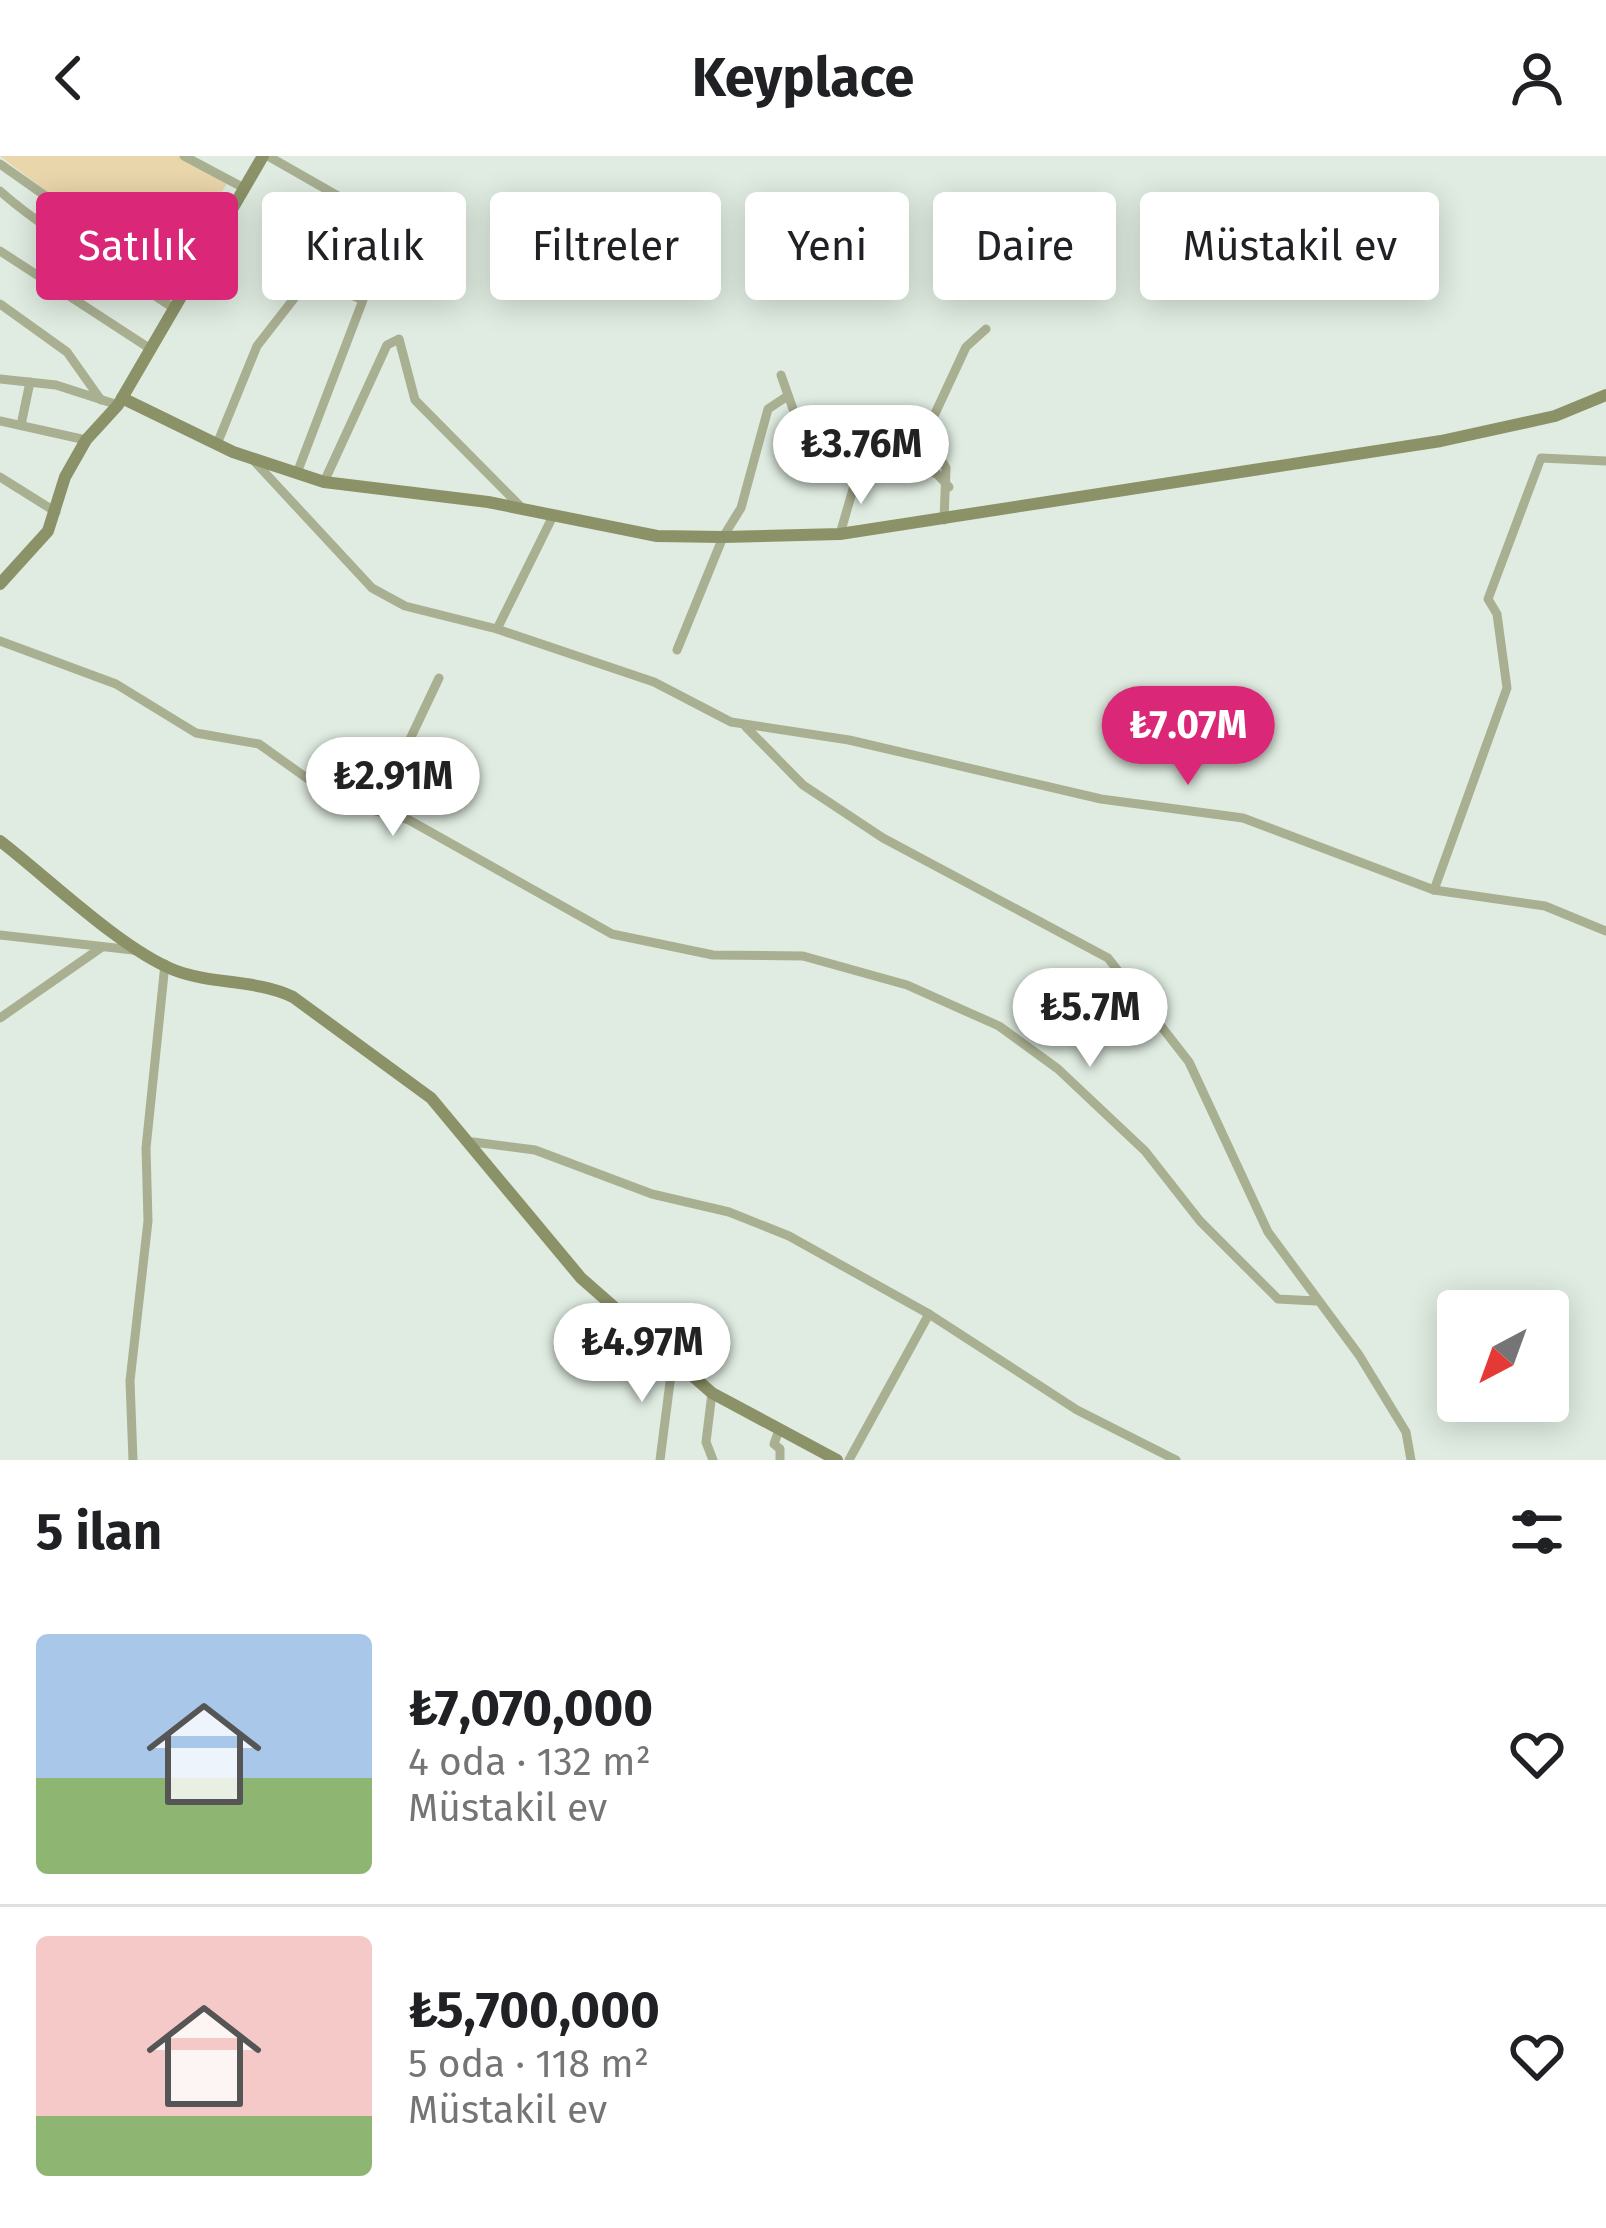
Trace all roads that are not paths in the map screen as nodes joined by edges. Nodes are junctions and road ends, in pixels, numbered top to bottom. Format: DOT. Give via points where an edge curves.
graph roads {
  1 [pos="184,156"];
  2 [pos="266,156"];
  3 [pos="0,164"];
  4 [pos="244,188"];
  5 [pos="0,191"];
  6 [pos="40,192"];
  7 [pos="330,192"];
  8 [pos="238,198"];
  9 [pos="0,250"];
  10 [pos="176,300"];
  11 [pos="293,300"];
  12 [pos="363,300"];
  13 [pos="0,304"];
  14 [pos="172,307"];
  15 [pos="986,329"];
  16 [pos="149,349"];
  17 [pos="781,374"];
  18 [pos="0,379"];
  19 [pos="30,382"];
  20 [pos="1606,395"];
  21 [pos="786,397"];
  22 [pos="101,400"];
  23 [pos="120,402"];
  24 [pos="0,421"];
  25 [pos="21,425"];
  26 [pos="858,432"];
  27 [pos="926,433"];
  28 [pos="892,434"];
  29 [pos="86,440"];
  30 [pos="217,444"];
  31 [pos="251,458"];
  32 [pos="1606,461"];
  33 [pos="297,473"];
  34 [pos="0,476"];
  35 [pos="324,482"];
  36 [pos="949,487"];
  37 [pos="524,510"];
  38 [pos="56,512"];
  39 [pos="553,516"];
  40 [pos="944,520"];
  41 [pos="840,534"];
  42 [pos="723,537"];
  43 [pos="0,584"];
  44 [pos="497,629"];
  45 [pos="0,641"];
  46 [pos="677,650"];
  47 [pos="439,678"];
  48 [pos="746,727"];
  49 [pos="376,811"];
  50 [pos="0,841"];
  51 [pos="1434,890"];
  52 [pos="1606,931"];
  53 [pos="0,935"];
  54 [pos="103,947"];
  55 [pos="144,951"];
  56 [pos="165,964"];
  57 [pos="0,1018"];
  58 [pos="473,1142"];
  59 [pos="1316,1301"];
  60 [pos="929,1314"];
  61 [pos="673,1359"];
  62 [pos="712,1393"];
  63 [pos="779,1430"];
  64 [pos="133,1460"];
  65 [pos="660,1460"];
  66 [pos="713,1460"];
  67 [pos="779,1460"];
  68 [pos="837,1460"];
  69 [pos="849,1460"];
  70 [pos="1176,1460"];
  71 [pos="1411,1460"];
  1 -- 4 [label="street"];
  2 -- 4 [label="street"];
  2 -- 7 [label="street"];
  3 -- 6 [label="street"];
  4 -- 8 [label="street"];
  5 -- 14 [label="street" via="38,226"];
  9 -- 16 [label="street"];
  10 -- 14 [label="street"];
  11 -- 30 [label="street" via="257,346"];
  12 -- 33 [label="street"];
  13 -- 22 [label="street" via="67,352"];
  14 -- 16 [label="street"];
  15 -- 27 [label="street" via="966,347"];
  16 -- 23 [label="street"];
  17 -- 21 [label="street"];
  18 -- 19 [label="street"];
  19 -- 22 [label="street"];
  19 -- 25 [label="street"];
  20 -- 40 [label="street" via="1555,416 1441,441"];
  21 -- 26 [label="street" via="794,412"];
  21 -- 42 [label="street" via="768,409 741,508"];
  22 -- 23 [label="street"];
  23 -- 29 [label="street"];
  23 -- 30 [label="street"];
  24 -- 25 [label="street"];
  25 -- 29 [label="street"];
  26 -- 28 [label="street"];
  26 -- 41 [label="street" via="858,472"];
  27 -- 28 [label="street"];
  27 -- 36 [label="street"];
  28 -- 36 [label="street" via="910,448 913,469 937,474"];
  29 -- 38 [label="street"];
  30 -- 31 [label="street"];
  31 -- 33 [label="street"];
  31 -- 44 [label="street" via="372,588 405,606"];
  32 -- 51 [label="street" via="1541,458 1488,599 1507,688"];
  33 -- 35 [label="street"];
  34 -- 38 [label="street"];
  35 -- 37 [label="street"];
  35 -- 37 [label="street" via="387,345 399,339 415,400"];
  36 -- 40 [label="street"];
  37 -- 39 [label="street"];
  38 -- 43 [label="street"];
  39 -- 42 [label="street" via="657,536"];
  39 -- 44 [label="street"];
  40 -- 41 [label="street"];
  41 -- 42 [label="street"];
  42 -- 46 [label="street"];
  44 -- 48 [label="street" via="654,682"];
  45 -- 49 [label="street" via="116,684 196,733 260,744 320,790"];
  47 -- 49 [label="street"];
  48 -- 51 [label="street" via="866,743 1101,799 1243,818"];
  48 -- 59 [label="street" via="803,785 883,838 1108,958 1190,1062 1268,1232"];
  49 -- 59 [label="street" via="409,820 612,934 713,955 803,956 907,985 999,1026 1145,1151 1278,1299"];
  50 -- 55 [label="street"];
  51 -- 52 [label="street" via="1545,906"];
  53 -- 54 [label="street"];
  54 -- 55 [label="street"];
  54 -- 57 [label="street"];
  55 -- 56 [label="street"];
  56 -- 58 [label="street" via="293,997 431,1098"];
  56 -- 64 [label="street" via="130,1381"];
  58 -- 60 [label="street" via="535,1150 753,1221"];
  58 -- 61 [label="street" via="556,1252"];
  59 -- 71 [label="street" via="1406,1432"];
  60 -- 69 [label="street"];
  60 -- 70 [label="street" via="1077,1411"];
  61 -- 62 [label="street"];
  61 -- 65 [label="street"];
  62 -- 63 [label="street"];
  62 -- 66 [label="street" via="706,1442"];
  63 -- 67 [label="street"];
  63 -- 68 [label="street"];
}
